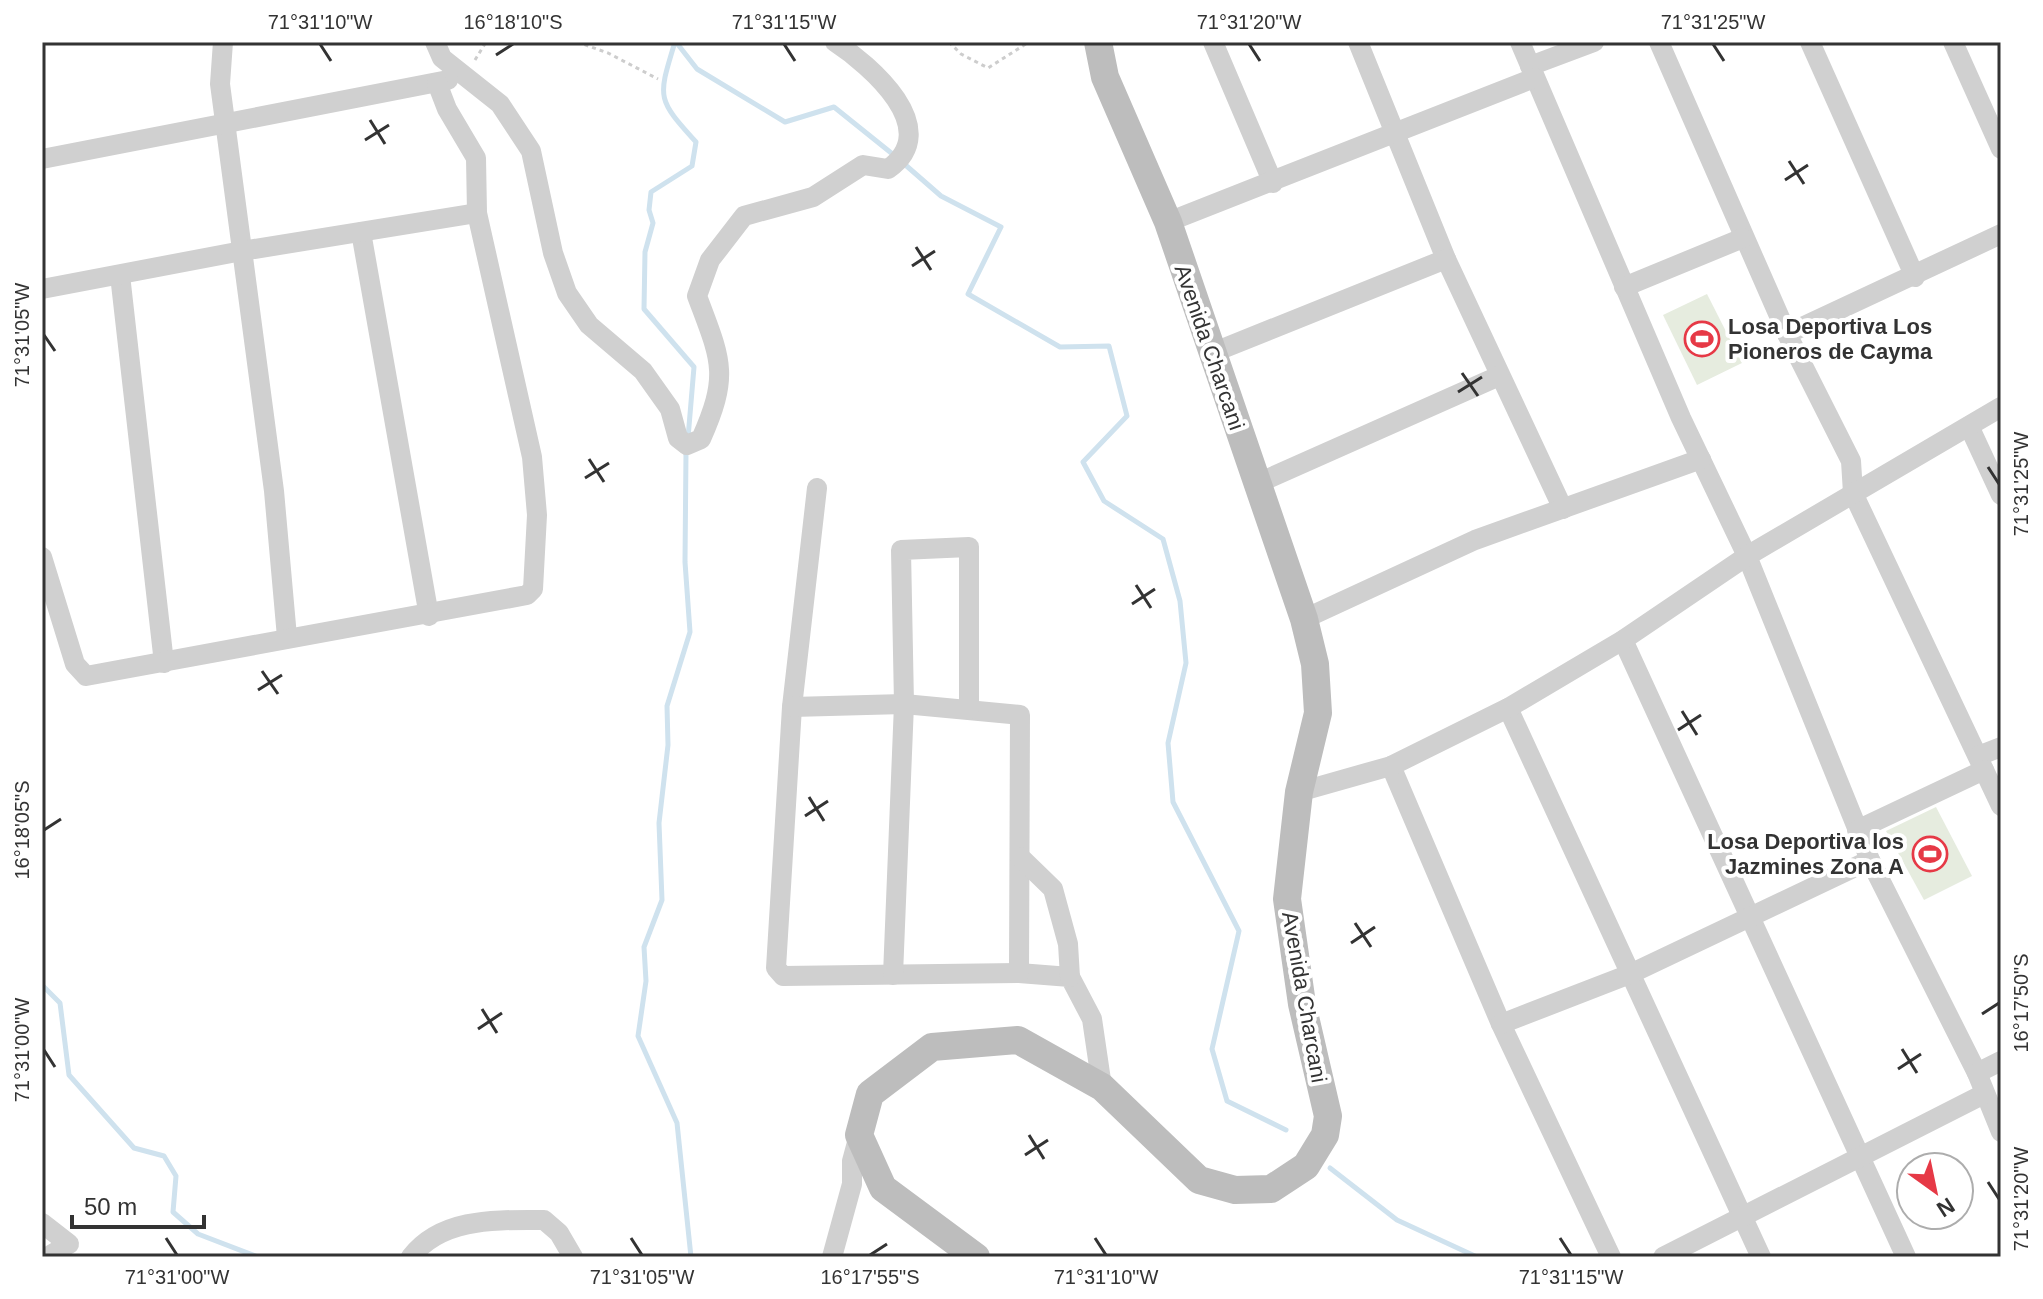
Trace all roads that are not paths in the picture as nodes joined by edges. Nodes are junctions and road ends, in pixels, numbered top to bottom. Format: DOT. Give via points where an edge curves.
graph roads {
  1 [pos="223,42"];
  2 [pos="435,42"];
  3 [pos="835,42"];
  4 [pos="1098,42"];
  5 [pos="1213,42"];
  6 [pos="1358,42"];
  7 [pos="1520,42"];
  8 [pos="1594,42"];
  9 [pos="1659,42"];
  10 [pos="1810,42"];
  11 [pos="1953,42"];
  12 [pos="1532,72"];
  13 [pos="463,76"];
  14 [pos="437,83"];
  15 [pos="225,122"];
  16 [pos="1393,133"];
  17 [pos="2001,149"];
  18 [pos="42,159"];
  19 [pos="1273,183"];
  20 [pos="477,213"];
  21 [pos="1168,222"];
  22 [pos="361,232"];
  23 [pos="2001,234"];
  24 [pos="1743,238"];
  25 [pos="242,251"];
  26 [pos="1446,259"];
  27 [pos="120,275"];
  28 [pos="1915,277"];
  29 [pos="1624,287"];
  30 [pos="42,289"];
  31 [pos="1787,334"];
  32 [pos="1212,353"];
  33 [pos="1499,376"];
  34 [pos="2001,407"];
  35 [pos="1969,426"];
  36 [pos="1701,459"];
  37 [pos="1256,484"];
  38 [pos="817,488"];
  39 [pos="1853,493"];
  40 [pos="2001,495"];
  41 [pos="1563,509"];
  42 [pos="1747,556"];
  43 [pos="42,557"];
  44 [pos="429,616"];
  45 [pos="1304,619"];
  46 [pos="287,637"];
  47 [pos="1623,640"];
  48 [pos="164,663"];
  49 [pos="904,704"];
  50 [pos="792,707"];
  51 [pos="1508,708"];
  52 [pos="969,709"];
  53 [pos="2001,747"];
  54 [pos="1981,763"];
  55 [pos="1391,766"];
  56 [pos="1299,792"];
  57 [pos="2001,806"];
  58 [pos="1857,830"];
  59 [pos="1020,857"];
  60 [pos="1870,860"];
  61 [pos="1752,918"];
  62 [pos="1019,973"];
  63 [pos="1630,974"];
  64 [pos="893,975"];
  65 [pos="1070,977"];
  66 [pos="1501,1024"];
  67 [pos="2001,1061"];
  68 [pos="1977,1073"];
  69 [pos="1102,1087"];
  70 [pos="1984,1094"];
  71 [pos="2001,1132"];
  72 [pos="859,1135"];
  73 [pos="1859,1158"];
  74 [pos="1741,1215"];
  75 [pos="42,1223"];
  76 [pos="963,1253"];
  77 [pos="47,1257"];
  78 [pos="411,1257"];
  79 [pos="573,1257"];
  80 [pos="832,1257"];
  81 [pos="1611,1257"];
  82 [pos="1663,1257"];
  83 [pos="1761,1257"];
  84 [pos="1906,1257"];
  1 -- 15 [label="street" via="220,84"];
  2 -- 13 [label="street" via="442,58"];
  3 -- 13 [label="street" via="877,73 899,100 908,145 888,169 863,165 813,197 744,216 729,234 710,260 697,296 718,348 722,377 717,403 701,439 687,445 678,438 670,409 643,371 589,325 567,293 531,151 500,104"];
  4 -- 21 [label="main road, Avenida Charcani" via="1105,77"];
  5 -- 19 [label="street"];
  6 -- 16 [label="street"];
  7 -- 12 [label="street"];
  8 -- 12 [label="street"];
  9 -- 24 [label="street"];
  10 -- 28 [label="street"];
  11 -- 17 [label="street"];
  12 -- 16 [label="street"];
  12 -- 29 [label="street"];
  13 -- 14 [label="street"];
  14 -- 15 [label="street"];
  14 -- 20 [label="street" via="476,158"];
  15 -- 18 [label="street"];
  15 -- 25 [label="street"];
  16 -- 19 [label="street"];
  16 -- 26 [label="street"];
  19 -- 21 [label="street"];
  20 -- 22 [label="street"];
  20 -- 44 [label="street" via="532,457 535,581 527,595"];
  21 -- 32 [label="main road, Avenida Charcani"];
  22 -- 25 [label="street"];
  22 -- 44 [label="street"];
  23 -- 28 [label="street"];
  24 -- 29 [label="street"];
  24 -- 31 [label="street"];
  25 -- 27 [label="street"];
  25 -- 46 [label="street"];
  26 -- 32 [label="street"];
  26 -- 33 [label="street"];
  27 -- 30 [label="street"];
  27 -- 48 [label="street"];
  28 -- 31 [label="street"];
  29 -- 36 [label="street"];
  31 -- 39 [label="street" via="1851,461"];
  32 -- 37 [label="main road, Avenida Charcani"];
  33 -- 37 [label="street"];
  33 -- 41 [label="street"];
  34 -- 35 [label="street"];
  35 -- 39 [label="street"];
  35 -- 40 [label="street"];
  36 -- 41 [label="street"];
  36 -- 42 [label="street"];
  37 -- 45 [label="main road, Avenida Charcani"];
  38 -- 50 [label="street"];
  39 -- 42 [label="street"];
  39 -- 54 [label="street"];
  41 -- 45 [label="street" via="1475,540"];
  42 -- 47 [label="street"];
  42 -- 58 [label="street"];
  43 -- 48 [label="street" via="75,664 86,676"];
  44 -- 46 [label="street"];
  45 -- 56 [label="main road, Avenida Charcani" via="1315,664 1318,713"];
  46 -- 48 [label="street"];
  47 -- 51 [label="street"];
  47 -- 61 [label="street"];
  49 -- 50 [label="street"];
  49 -- 52 [label="street"];
  49 -- 52 [label="street" via="901,550 969,547"];
  49 -- 64 [label="street"];
  50 -- 64 [label="street" via="776,968 783,976"];
  51 -- 55 [label="street"];
  51 -- 63 [label="street"];
  52 -- 59 [label="street" via="1014,712 1022,720"];
  53 -- 54 [label="street"];
  54 -- 57 [label="street"];
  54 -- 58 [label="street"];
  55 -- 56 [label="street"];
  55 -- 66 [label="street"];
  56 -- 69 [label="main road, Avenida Charcani" via="1287,899 1302,1004 1328,1116 1325,1135 1306,1166 1271,1189 1235,1190 1199,1180"];
  58 -- 60 [label="street"];
  59 -- 62 [label="street"];
  59 -- 65 [label="street" via="1053,889 1068,944"];
  60 -- 61 [label="street"];
  60 -- 68 [label="street"];
  61 -- 63 [label="street"];
  61 -- 73 [label="street"];
  62 -- 64 [label="street"];
  62 -- 65 [label="street"];
  63 -- 66 [label="street"];
  63 -- 74 [label="street"];
  65 -- 69 [label="street" via="1092,1019"];
  66 -- 81 [label="street"];
  67 -- 68 [label="street"];
  68 -- 70 [label="street"];
  69 -- 72 [label="main road, Avenida Charcani" via="1018,1040 932,1047 870,1094"];
  70 -- 71 [label="street"];
  70 -- 73 [label="street"];
  72 -- 76 [label="main road" via="883,1188"];
  72 -- 80 [label="street"];
  73 -- 74 [label="street"];
  73 -- 84 [label="street"];
  74 -- 82 [label="street"];
  74 -- 83 [label="street"];
  75 -- 77 [label="street" via="69,1244"];
  78 -- 79 [label="street" via="424,1240 447,1229 531,1220 544,1220 559,1233"];
}
